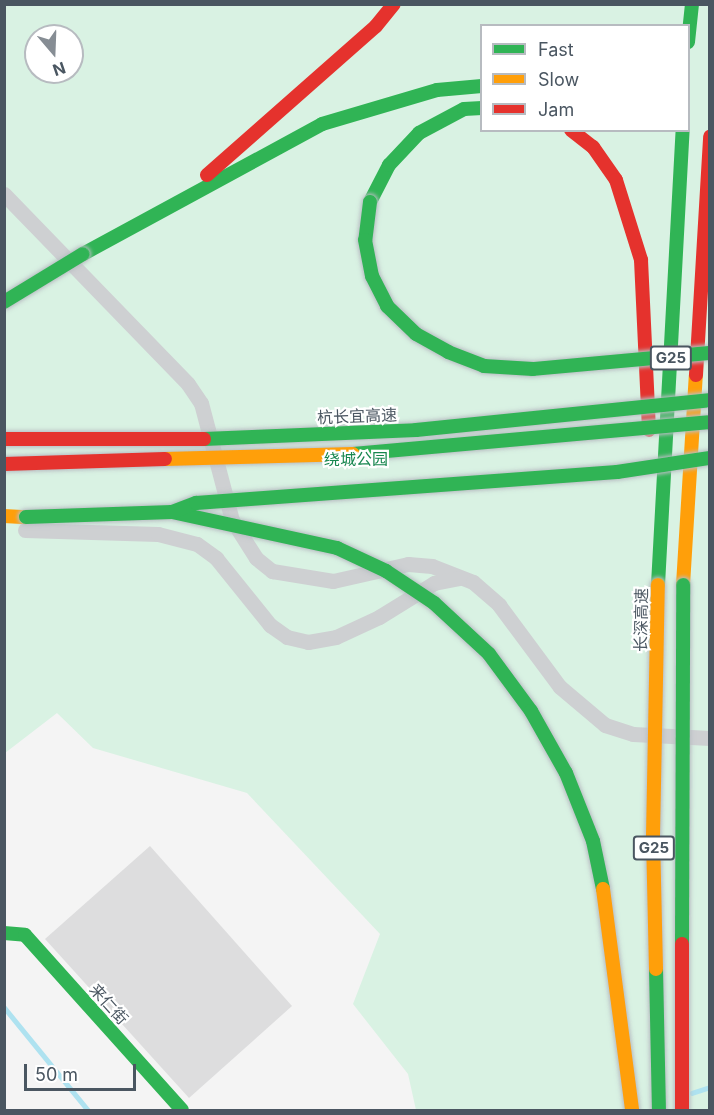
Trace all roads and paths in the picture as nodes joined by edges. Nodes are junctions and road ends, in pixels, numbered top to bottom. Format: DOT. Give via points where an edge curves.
graph roads {
  1 [pos="393,4"];
  2 [pos="692,4"];
  3 [pos="690,24"];
  4 [pos="480,86"];
  5 [pos="480,108"];
  6 [pos="574,132"];
  7 [pos="683,132"];
  8 [pos="710,135"];
  9 [pos="704,183"];
  10 [pos="4,194"];
  11 [pos="171,208"];
  12 [pos="710,294"];
  13 [pos="4,302"];
  14 [pos="710,353"];
  15 [pos="710,400"];
  16 [pos="710,422"];
  17 [pos="4,439"];
  18 [pos="710,458"];
  19 [pos="4,464"];
  20 [pos="172,512"];
  21 [pos="4,516"];
  22 [pos="4,529"];
  23 [pos="659,562"];
  24 [pos="459,578"];
  25 [pos="710,738"];
  26 [pos="4,933"];
  27 [pos="182,1110"];
  28 [pos="632,1110"];
  29 [pos="659,1110"];
  30 [pos="682,1110"];
  1 -- 11 [label="main road" via="376,26"];
  2 -- 3 [label="main road"];
  4 -- 11 [label="main road" via="427,93 322,124"];
  5 -- 14 [label="main road, bridge" via="464,109 419,133 388,165 370,202 365,240 372,276 387,306 416,334 484,366 533,369"];
  6 -- 23 [label="main road" via="593,147 616,180 641,260"];
  7 -- 23 [label="main road, 长深高速 / G25"];
  8 -- 9 [label="main road, G25"];
  9 -- 12 [label="main road"];
  9 -- 30 [label="main road, G25, bridge" via="683,585"];
  10 -- 24 [label="street" via="188,384 201,403 232,520 256,558 272,572 333,581 408,564 432,566"];
  11 -- 13 [label="main road, bridge"];
  15 -- 17 [label="main road, 杭长宜高速, bridge" via="416,430 133,442"];
  16 -- 19 [label="main road, bridge" via="410,452"];
  18 -- 20 [label="main road, bridge" via="617,472 196,503"];
  20 -- 21 [label="main road, bridge"];
  20 -- 28 [label="main road, bridge" via="337,548 386,571 434,603 489,654 531,711 566,773 592,841 608,919"];
  22 -- 24 [label="street" via="158,534 197,544 216,558 270,625 287,637 308,642 336,637 379,617 434,583"];
  23 -- 29 [label="main road, 长深高速 / G25, bridge" via="653,836"];
  24 -- 25 [label="street" via="473,582 499,605 560,687 605,725 633,734"];
  26 -- 27 [label="main road, 来仁街" via="25,935"];
}
